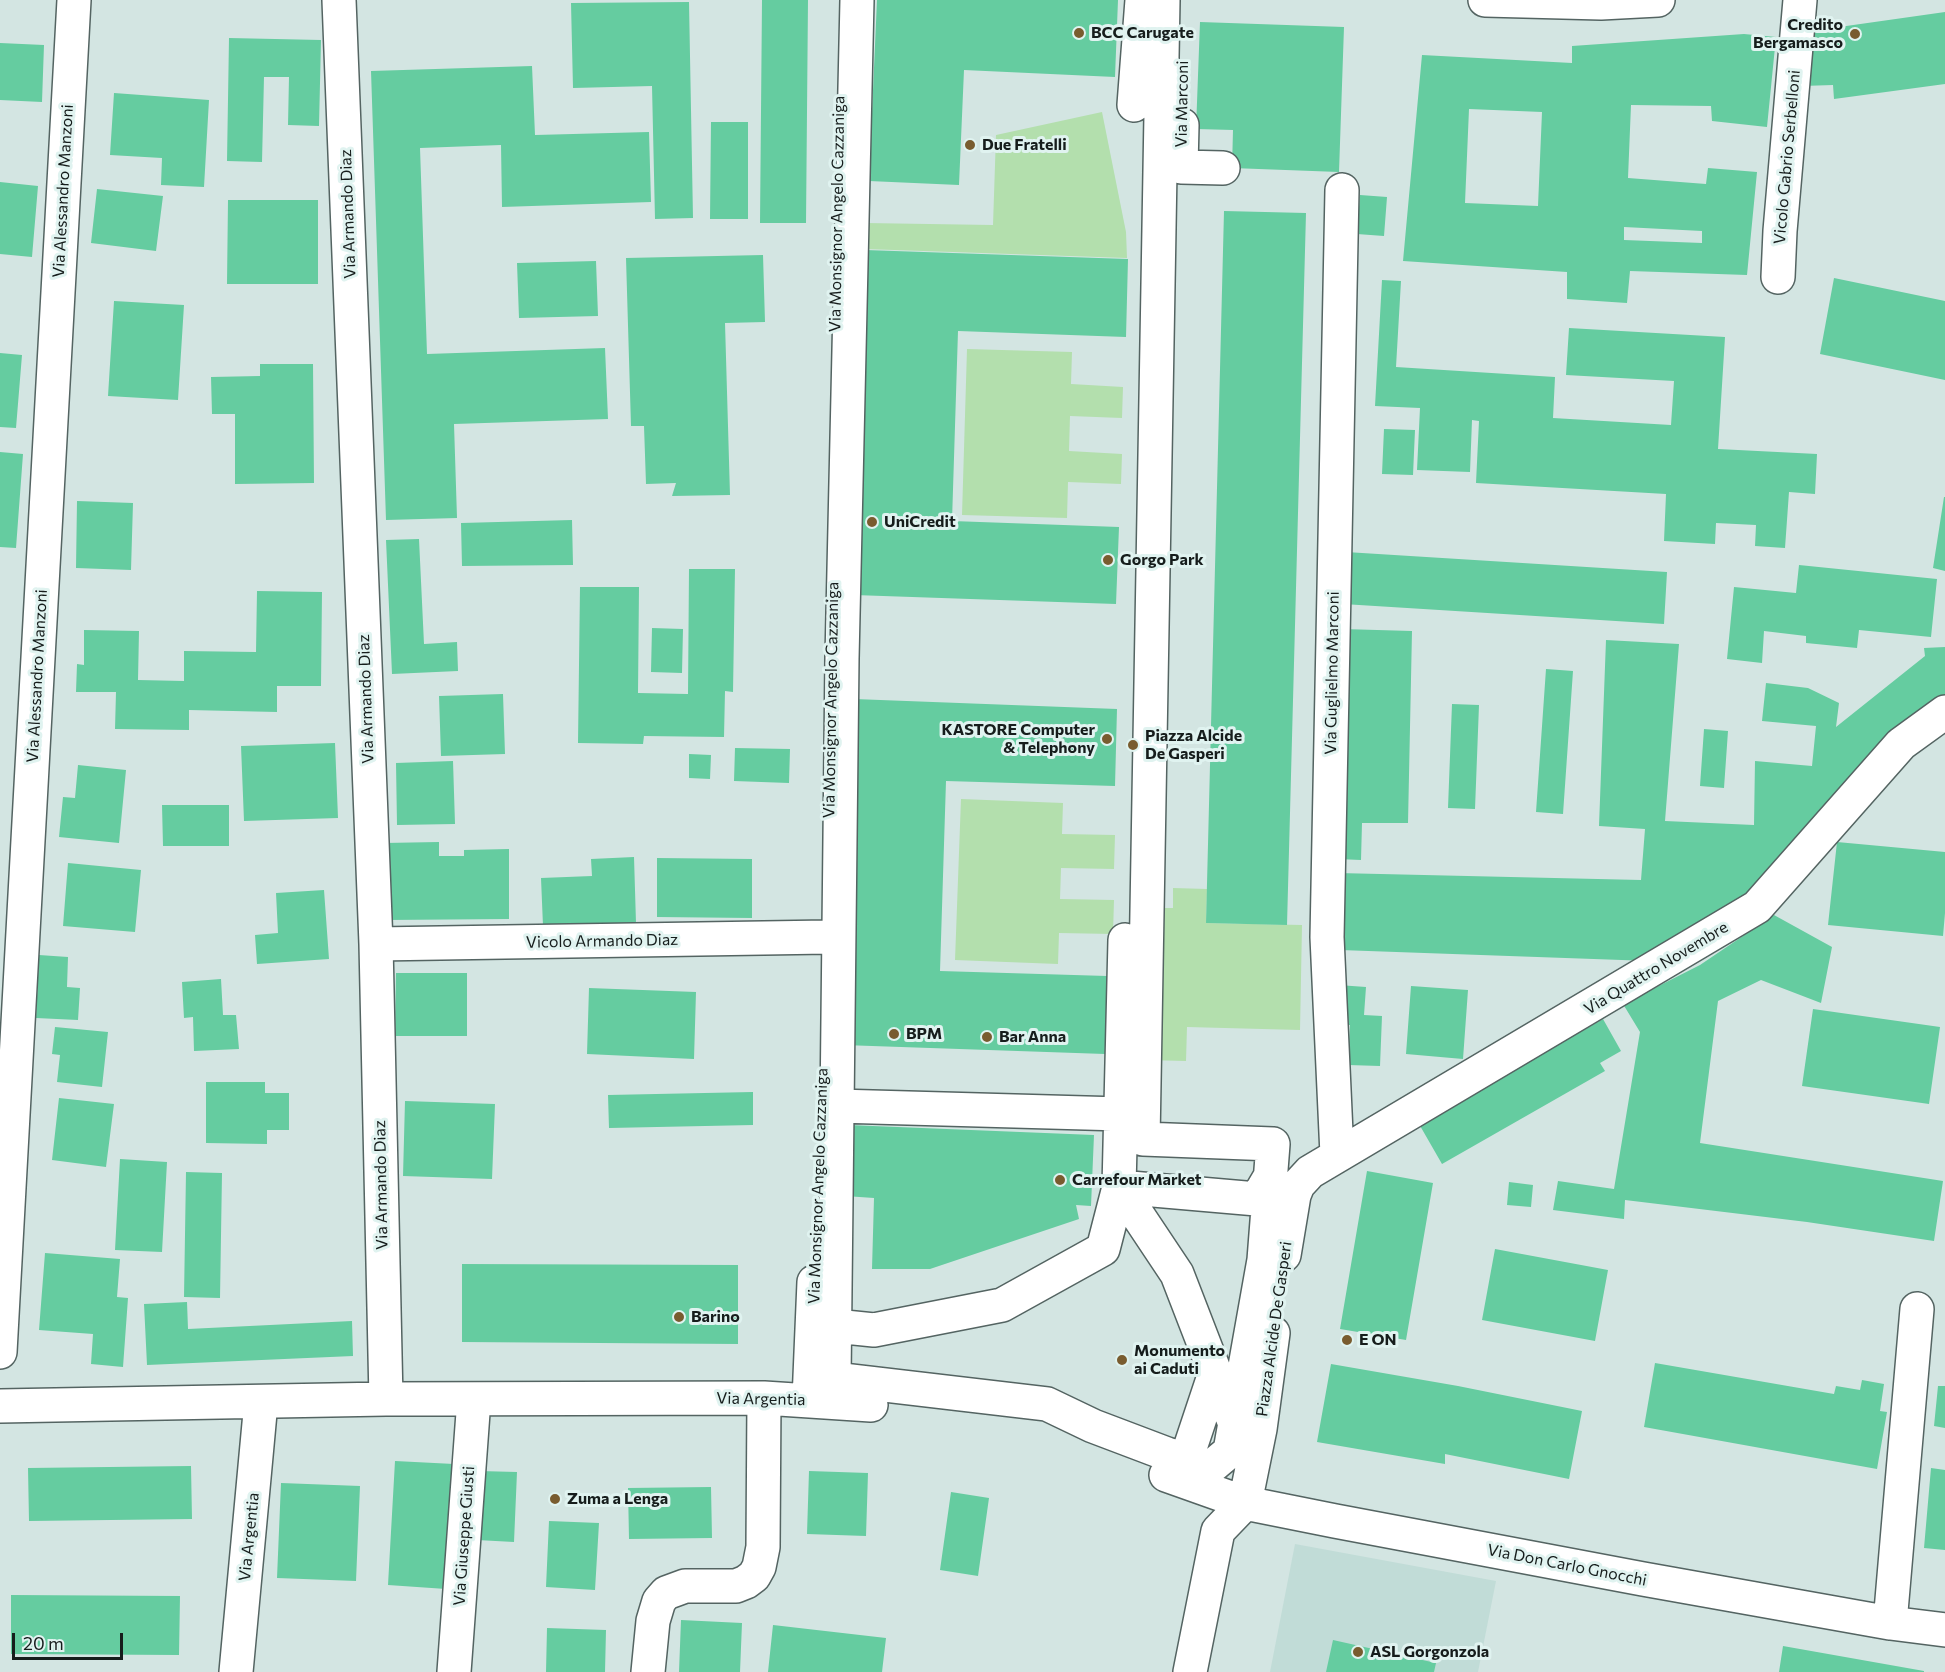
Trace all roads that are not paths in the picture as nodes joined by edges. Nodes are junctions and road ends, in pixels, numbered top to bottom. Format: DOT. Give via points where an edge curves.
graph roads {
  1 [pos="74,0"];
  2 [pos="339,0"];
  3 [pos="840,0"];
  4 [pos="856,0"];
  5 [pos="1142,0"];
  6 [pos="1163,0"];
  7 [pos="1183,0"];
  8 [pos="1485,0"];
  9 [pos="1658,0"];
  10 [pos="1800,0"];
  11 [pos="1134,105"];
  12 [pos="1222,168"];
  13 [pos="1342,190"];
  14 [pos="1142,194"];
  15 [pos="1778,278"];
  16 [pos="1945,712"];
  17 [pos="828,937"];
  18 [pos="376,944"];
  19 [pos="837,1106"];
  20 [pos="1121,1114"];
  21 [pos="1329,1160"];
  22 [pos="1270,1177"];
  23 [pos="1119,1187"];
  24 [pos="1917,1309"];
  25 [pos="835,1326"];
  26 [pos="0,1352"];
  27 [pos="1215,1373"];
  28 [pos="764,1398"];
  29 [pos="386,1399"];
  30 [pos="474,1399"];
  31 [pos="809,1400"];
  32 [pos="261,1402"];
  33 [pos="0,1406"];
  34 [pos="1235,1425"];
  35 [pos="1186,1460"];
  36 [pos="1245,1503"];
  37 [pos="1890,1623"];
  38 [pos="1945,1630"];
  39 [pos="236,1672"];
  40 [pos="454,1672"];
  41 [pos="648,1672"];
  42 [pos="1190,1672"];
  1 -- 26 [label="street, Via Alessandro Manzoni"];
  2 -- 18 [label="street, Via Armando Diaz"];
  3 -- 17 [label="street, Via Monsignor Angelo Cazzaniga"];
  4 -- 19 [label="street"];
  5 -- 11 [label="street"];
  6 -- 22 [label="street" via="1143,1139 1273,1144"];
  7 -- 12 [label="street, Via Marconi" via="1181,167"];
  8 -- 9 [label="street"];
  10 -- 15 [label="street, Vicolo Gabrio Serbelloni"];
  13 -- 21 [label="street, Via Guglielmo Marconi" via="1327,937"];
  14 -- 20 [label="street"];
  16 -- 21 [label="street, Via Quattro Novembre" via="1901,744 1757,907"];
  17 -- 18 [label="street, Vicolo Armando Diaz"];
  17 -- 31 [label="street, Via Monsignor Angelo Cazzaniga"];
  18 -- 29 [label="street, Via Armando Diaz"];
  19 -- 20 [label="street"];
  19 -- 25 [label="street"];
  20 -- 23 [label="street"];
  21 -- 36 [label="street, Piazza Alcide De Gasperi" via="1298,1185 1292,1204 1260,1429"];
  22 -- 23 [label="street" via="1257,1199"];
  22 -- 34 [label="street" via="1264,1260"];
  23 -- 25 [label="street" via="1103,1248 1002,1305 874,1330"];
  23 -- 27 [label="street" via="1177,1274"];
  24 -- 37 [label="street"];
  25 -- 35 [label="street" via="834,1379 1047,1404"];
  27 -- 34 [label="street"];
  27 -- 35 [label="street"];
  28 -- 30 [label="street, Via Argentia"];
  28 -- 31 [label="street, Via Argentia"];
  28 -- 41 [label="street" via="763,1547 759,1567 754,1576 736,1586 685,1586 666,1593 653,1621"];
  29 -- 30 [label="street, Via Argentia"];
  29 -- 32 [label="street, Via Argentia"];
  30 -- 40 [label="street, Via Giuseppe Giusti"];
  31 -- 36 [label="street, Via Argentia" via="1025,1420"];
  32 -- 33 [label="street, Via Argentia"];
  32 -- 39 [label="street, Via Argentia"];
  34 -- 35 [label="street" via="1230,1451 1211,1467"];
  36 -- 37 [label="street, Via Don Carlo Gnocchi"];
  36 -- 42 [label="street" via="1218,1531"];
  37 -- 38 [label="street, Via Don Carlo Gnocchi"];
}
